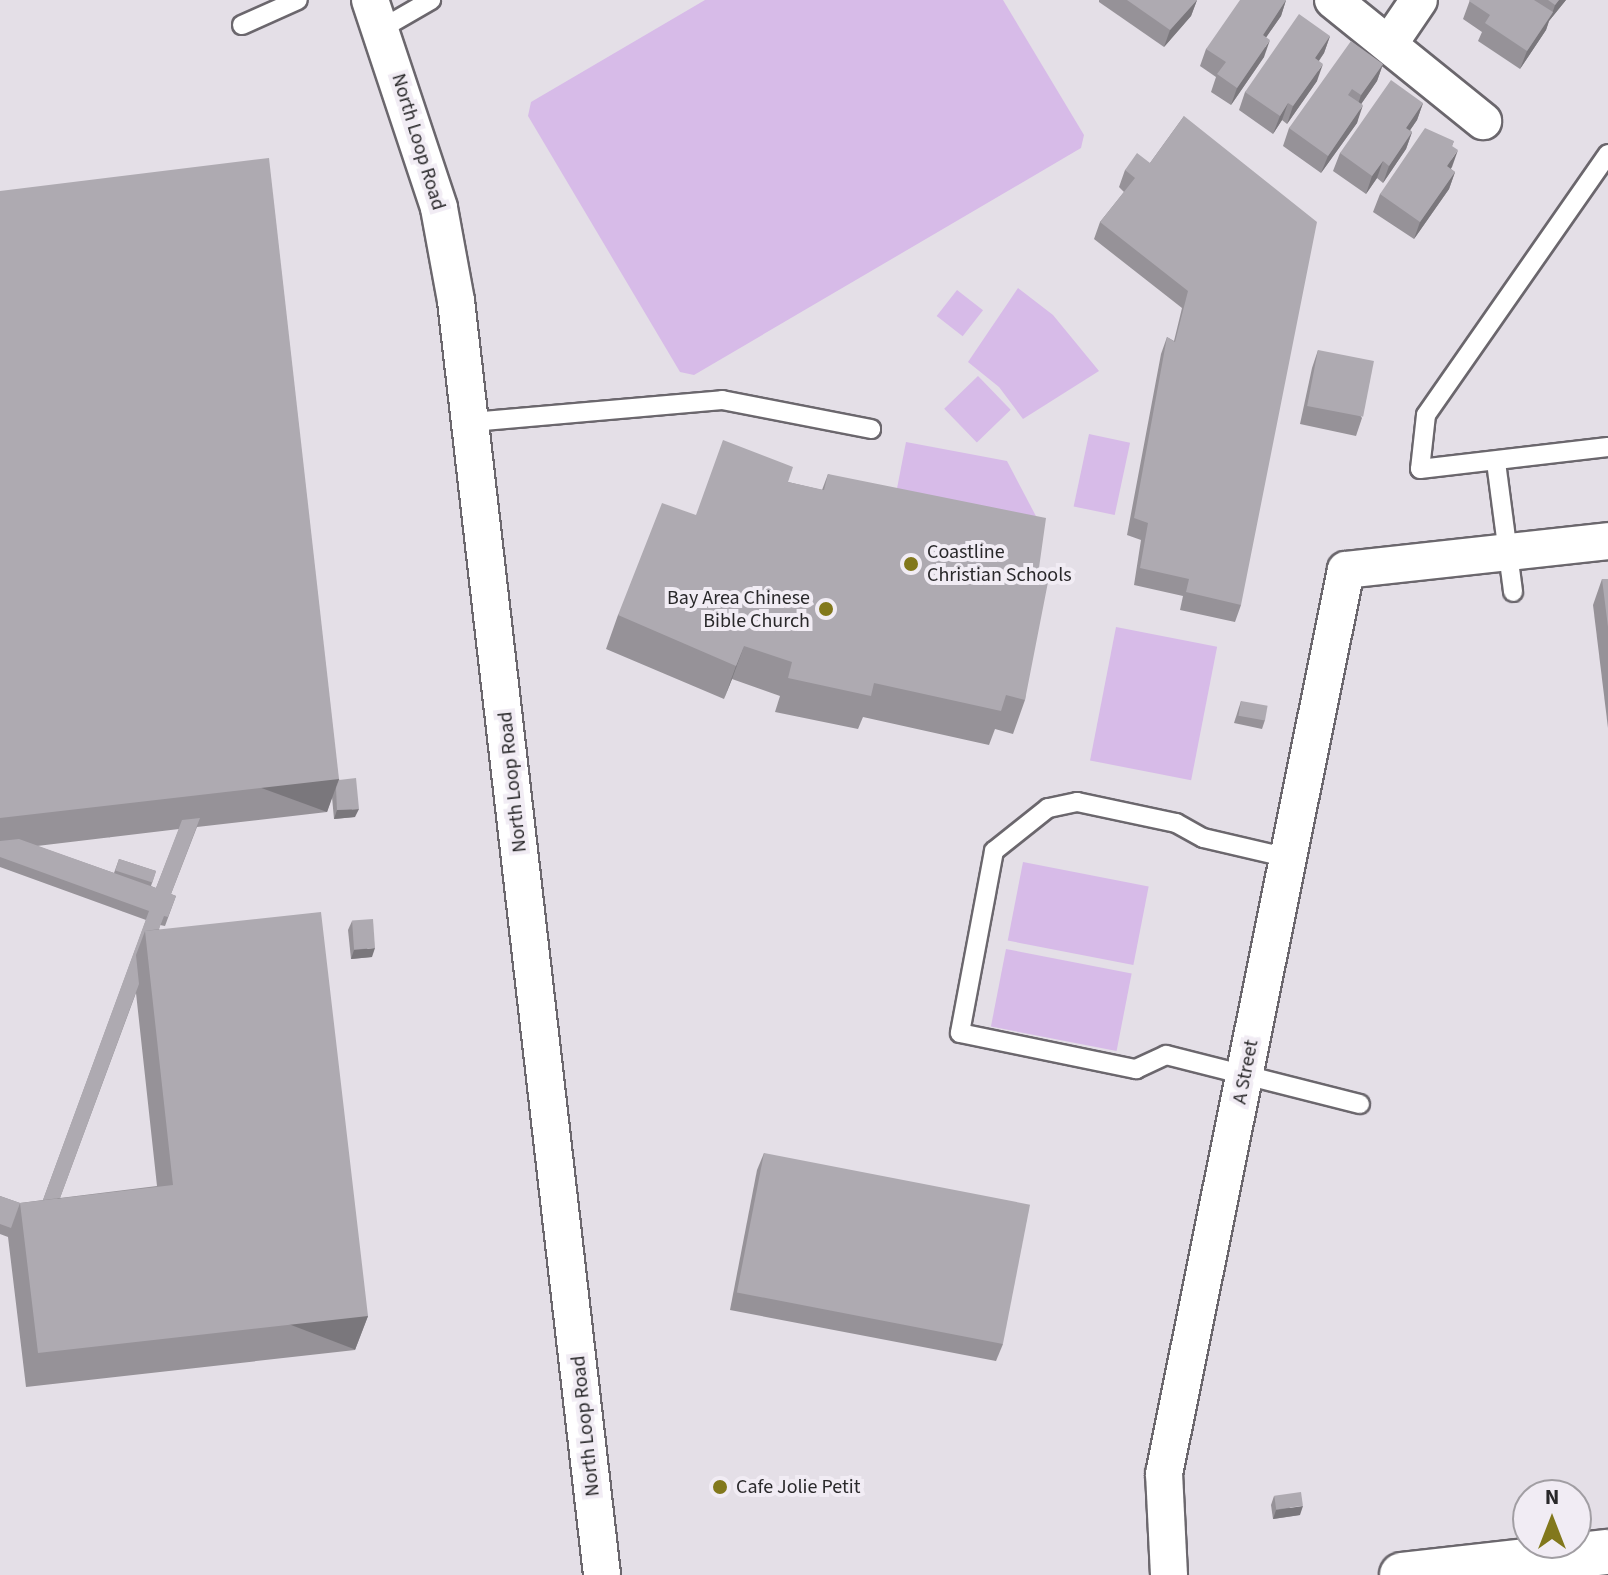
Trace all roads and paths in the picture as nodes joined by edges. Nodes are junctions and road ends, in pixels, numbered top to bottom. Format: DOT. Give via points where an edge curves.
graph roads {
  1 [pos="298,0"];
  2 [pos="431,0"];
  3 [pos="1333,0"];
  4 [pos="1419,0"];
  5 [pos="375,14"];
  6 [pos="242,25"];
  7 [pos="1389,44"];
  8 [pos="1483,121"];
  9 [pos="1608,154"];
  10 [pos="472,422"];
  11 [pos="871,429"];
  12 [pos="1608,447"];
  13 [pos="1496,462"];
  14 [pos="1608,541"];
  15 [pos="1507,551"];
  16 [pos="1513,592"];
  17 [pos="1289,858"];
  18 [pos="1245,1076"];
  19 [pos="1360,1104"];
  20 [pos="1608,1552"];
  21 [pos="602,1575"];
  22 [pos="1169,1575"];
  23 [pos="1402,1575"];
  1 -- 6 [label="lane"];
  2 -- 5 [label="lane"];
  3 -- 7 [label="street"];
  4 -- 7 [label="street"];
  5 -- 10 [label="street, North Loop Road" via="439,208"];
  7 -- 8 [label="street"];
  9 -- 13 [label="lane" via="1426,415 1420,469"];
  10 -- 11 [label="lane" via="722,400"];
  10 -- 21 [label="street, North Loop Road"];
  12 -- 13 [label="lane"];
  13 -- 15 [label="lane"];
  14 -- 15 [label="street"];
  15 -- 16 [label="lane"];
  15 -- 17 [label="street, A Street" via="1346,570"];
  17 -- 18 [label="street, A Street"];
  17 -- 18 [label="lane" via="1203,838 1176,823 1077,802 1048,808 994,851 960,1033 1136,1069 1166,1055"];
  18 -- 19 [label="lane"];
  18 -- 22 [label="street, A Street" via="1164,1474"];
  20 -- 23 [label="main road"];
}
